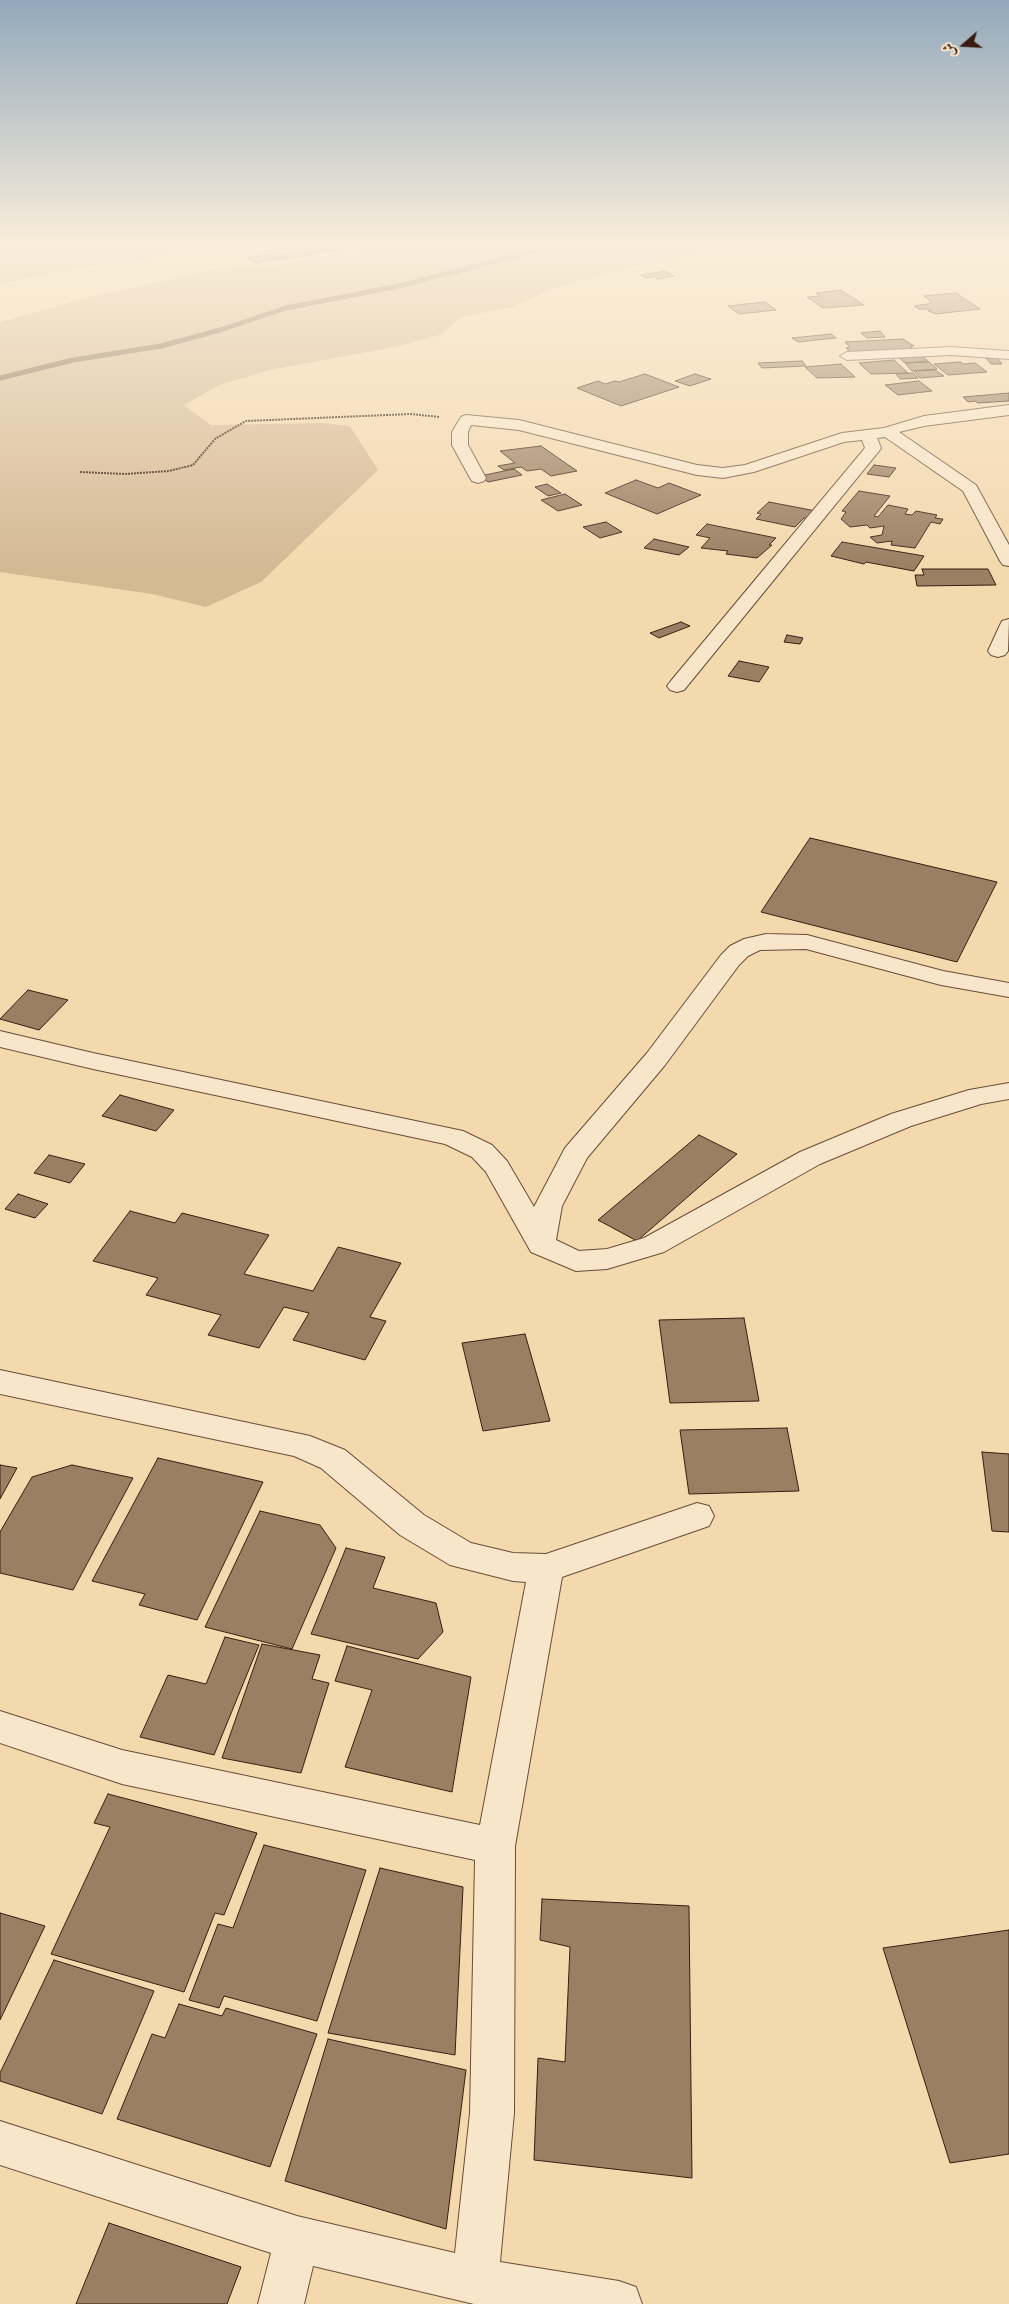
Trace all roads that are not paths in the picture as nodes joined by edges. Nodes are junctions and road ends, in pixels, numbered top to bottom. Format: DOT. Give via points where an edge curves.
graph roads {
  1 [pos="877,355"];
  2 [pos="847,356"];
  3 [pos="1009,410"];
  4 [pos="888,432"];
  5 [pos="868,436"];
  6 [pos="478,478"];
  7 [pos="1009,561"];
  8 [pos="1009,625"];
  9 [pos="998,651"];
  10 [pos="677,686"];
  11 [pos="1009,990"];
  12 [pos="0,1038"];
  13 [pos="1009,1091"];
  14 [pos="541,1245"];
  15 [pos="0,1382"];
  16 [pos="697,1516"];
  17 [pos="546,1568"];
  18 [pos="0,1727"];
  19 [pos="495,1846"];
  20 [pos="0,2143"];
  21 [pos="297,2239"];
  22 [pos="474,2281"];
  23 [pos="281,2304"];
  24 [pos="619,2304"];
  1 -- 2 [label="street"];
  3 -- 4 [label="street" via="924,420"];
  4 -- 5 [label="street"];
  4 -- 7 [label="street" via="970,488"];
  5 -- 6 [label="street" via="836,439 748,469 723,473 696,470 519,425 466,420 460,432 460,445"];
  5 -- 10 [label="street" via="873,448"];
  8 -- 9 [label="street"];
  11 -- 14 [label="street" via="941,978 807,942 766,941 739,951 656,1059 575,1154 548,1206"];
  12 -- 14 [label="street" via="453,1138 482,1151 497,1168"];
  13 -- 14 [label="street" via="978,1096 901,1120 810,1158 654,1245 607,1259 576,1261"];
  15 -- 17 [label="street" via="300,1445 333,1459 412,1525 462,1555 513,1566"];
  16 -- 17 [label="street"];
  17 -- 19 [label="street"];
  18 -- 19 [label="street" via="122,1767"];
  19 -- 22 [label="street" via="492,2113"];
  20 -- 21 [label="street"];
  21 -- 22 [label="street"];
  21 -- 23 [label="street"];
  22 -- 24 [label="street"];
}
